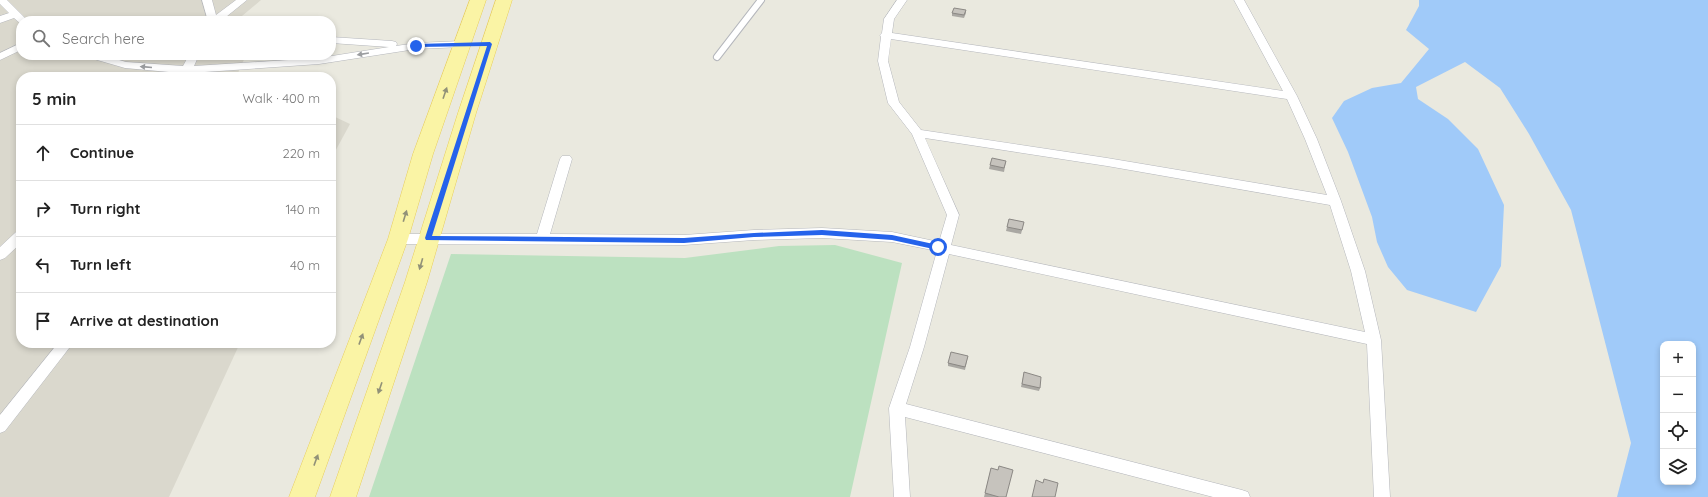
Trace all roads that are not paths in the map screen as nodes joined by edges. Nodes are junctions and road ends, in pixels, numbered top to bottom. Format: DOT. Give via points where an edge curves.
graph roads {
  1 [pos="1,0"];
  2 [pos="207,0"];
  3 [pos="242,0"];
  4 [pos="478,0"];
  5 [pos="504,0"];
  6 [pos="761,0"];
  7 [pos="902,0"];
  8 [pos="1239,0"];
  9 [pos="18,16"];
  10 [pos="212,16"];
  11 [pos="221,16"];
  12 [pos="16,17"];
  13 [pos="0,20"];
  14 [pos="885,35"];
  15 [pos="336,40"];
  16 [pos="462,44"];
  17 [pos="490,44"];
  18 [pos="416,46"];
  19 [pos="16,49"];
  20 [pos="717,56"];
  21 [pos="0,57"];
  22 [pos="336,58"];
  23 [pos="108,60"];
  24 [pos="192,60"];
  25 [pos="325,60"];
  26 [pos="172,72"];
  27 [pos="186,72"];
  28 [pos="206,72"];
  29 [pos="1291,96"];
  30 [pos="917,133"];
  31 [pos="566,159"];
  32 [pos="1335,201"];
  33 [pos="428,238"];
  34 [pos="398,239"];
  35 [pos="542,239"];
  36 [pos="16,240"];
  37 [pos="944,248"];
  38 [pos="0,255"];
  39 [pos="1374,340"];
  40 [pos="62,348"];
  41 [pos="897,408"];
  42 [pos="0,426"];
  43 [pos="302,497"];
  44 [pos="343,497"];
  45 [pos="902,497"];
  46 [pos="1242,497"];
  47 [pos="1382,497"];
  1 -- 9 [label="street"];
  2 -- 10 [label="street"];
  3 -- 11 [label="street"];
  4 -- 16 [label="main road"];
  5 -- 17 [label="main road"];
  6 -- 20 [label="lane"];
  7 -- 14 [label="street" via="889,19"];
  8 -- 29 [label="street"];
  12 -- 13 [label="street"];
  14 -- 29 [label="street"];
  14 -- 30 [label="street" via="883,61 894,103"];
  15 -- 18 [label="street"];
  16 -- 17 [label="main road"];
  16 -- 18 [label="street"];
  34 -- 16 [label="main road, one-way" via="423,154"];
  17 -- 33 [label="main road"];
  18 -- 22 [label="street, one-way"];
  19 -- 21 [label="street"];
  26 -- 23 [label="street, one-way"];
  24 -- 27 [label="street"];
  25 -- 28 [label="street, one-way"];
  29 -- 32 [label="street"];
  30 -- 32 [label="street"];
  30 -- 37 [label="street" via="953,215"];
  31 -- 35 [label="street"];
  32 -- 39 [label="street" via="1358,271"];
  33 -- 34 [label="street"];
  33 -- 35 [label="street"];
  33 -- 44 [label="main road, one-way" via="416,282"];
  43 -- 34 [label="main road, one-way"];
  35 -- 37 [label="street" via="684,240 822,233 892,238"];
  36 -- 38 [label="street"];
  37 -- 39 [label="street"];
  37 -- 41 [label="street"];
  39 -- 47 [label="street"];
  40 -- 42 [label="street"];
  41 -- 45 [label="street"];
  41 -- 46 [label="street"];
}
